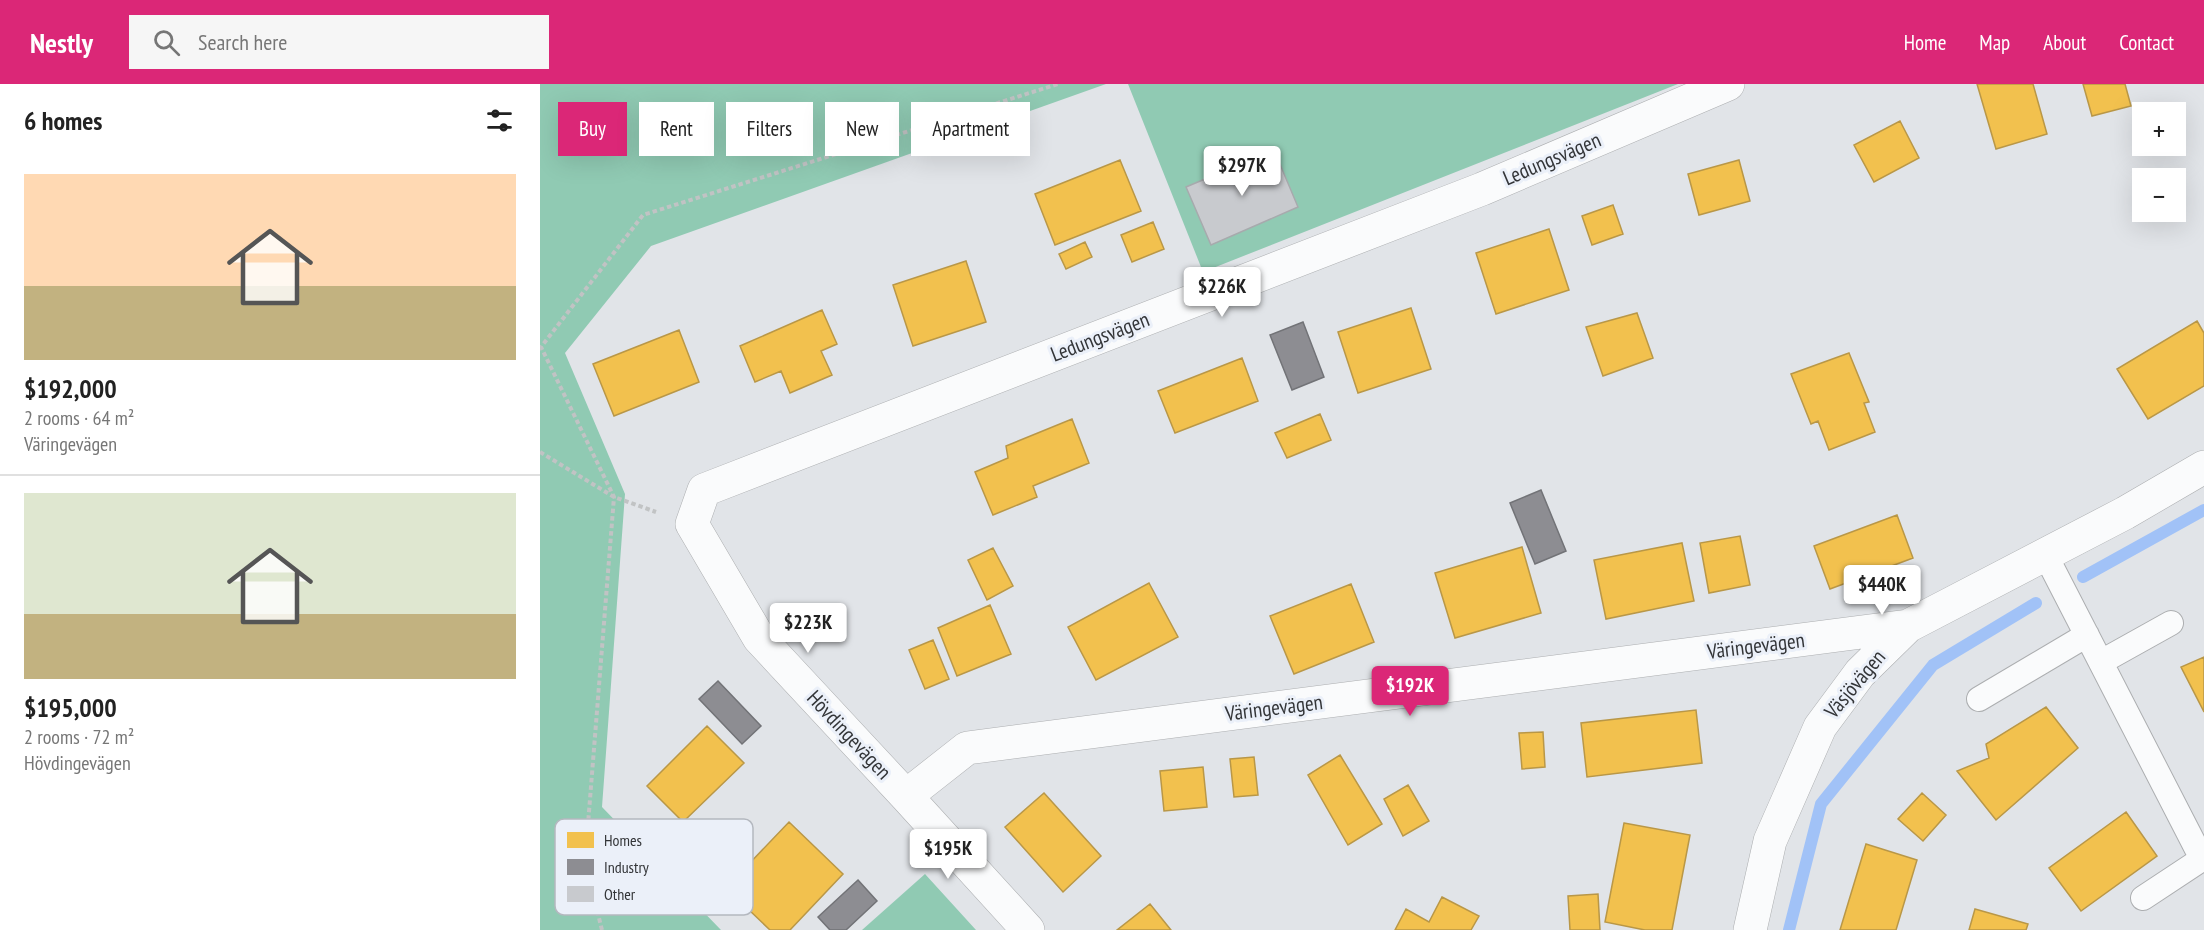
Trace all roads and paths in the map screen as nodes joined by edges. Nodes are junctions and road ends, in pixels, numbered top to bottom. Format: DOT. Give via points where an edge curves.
graph roads {
  1 [pos="1058,84"];
  2 [pos="1728,84"];
  3 [pos="540,452"];
  4 [pos="2204,467"];
  5 [pos="614,497"];
  6 [pos="692,524"];
  7 [pos="2045,554"];
  8 [pos="2171,623"];
  9 [pos="1908,626"];
  10 [pos="2087,635"];
  11 [pos="2101,662"];
  12 [pos="1979,699"];
  13 [pos="906,796"];
  14 [pos="588,819"];
  15 [pos="2143,898"];
  16 [pos="598,915"];
  17 [pos="602,930"];
  18 [pos="1028,930"];
  19 [pos="1750,930"];
  1 -- 5 [label="path" via="643,215 541,347"];
  2 -- 6 [label="street, Ledungsvägen" via="1471,194 704,490"];
  3 -- 5 [label="path"];
  4 -- 7 [label="street, Väsjövägen"];
  5 -- 6 [label="path"];
  5 -- 14 [label="path"];
  6 -- 13 [label="street, Hövdingevägen" via="759,638"];
  7 -- 9 [label="street, Väsjövägen"];
  7 -- 10 [label="lane"];
  8 -- 11 [label="lane"];
  9 -- 13 [label="street, Väringevägen" via="967,748"];
  9 -- 19 [label="street, Väsjövägen" via="1860,673 1820,727 1770,841"];
  10 -- 11 [label="lane"];
  10 -- 12 [label="lane"];
  11 -- 15 [label="lane" via="2202,859"];
  13 -- 18 [label="street, Hövdingevägen"];
  16 -- 17 [label="path"];
}
